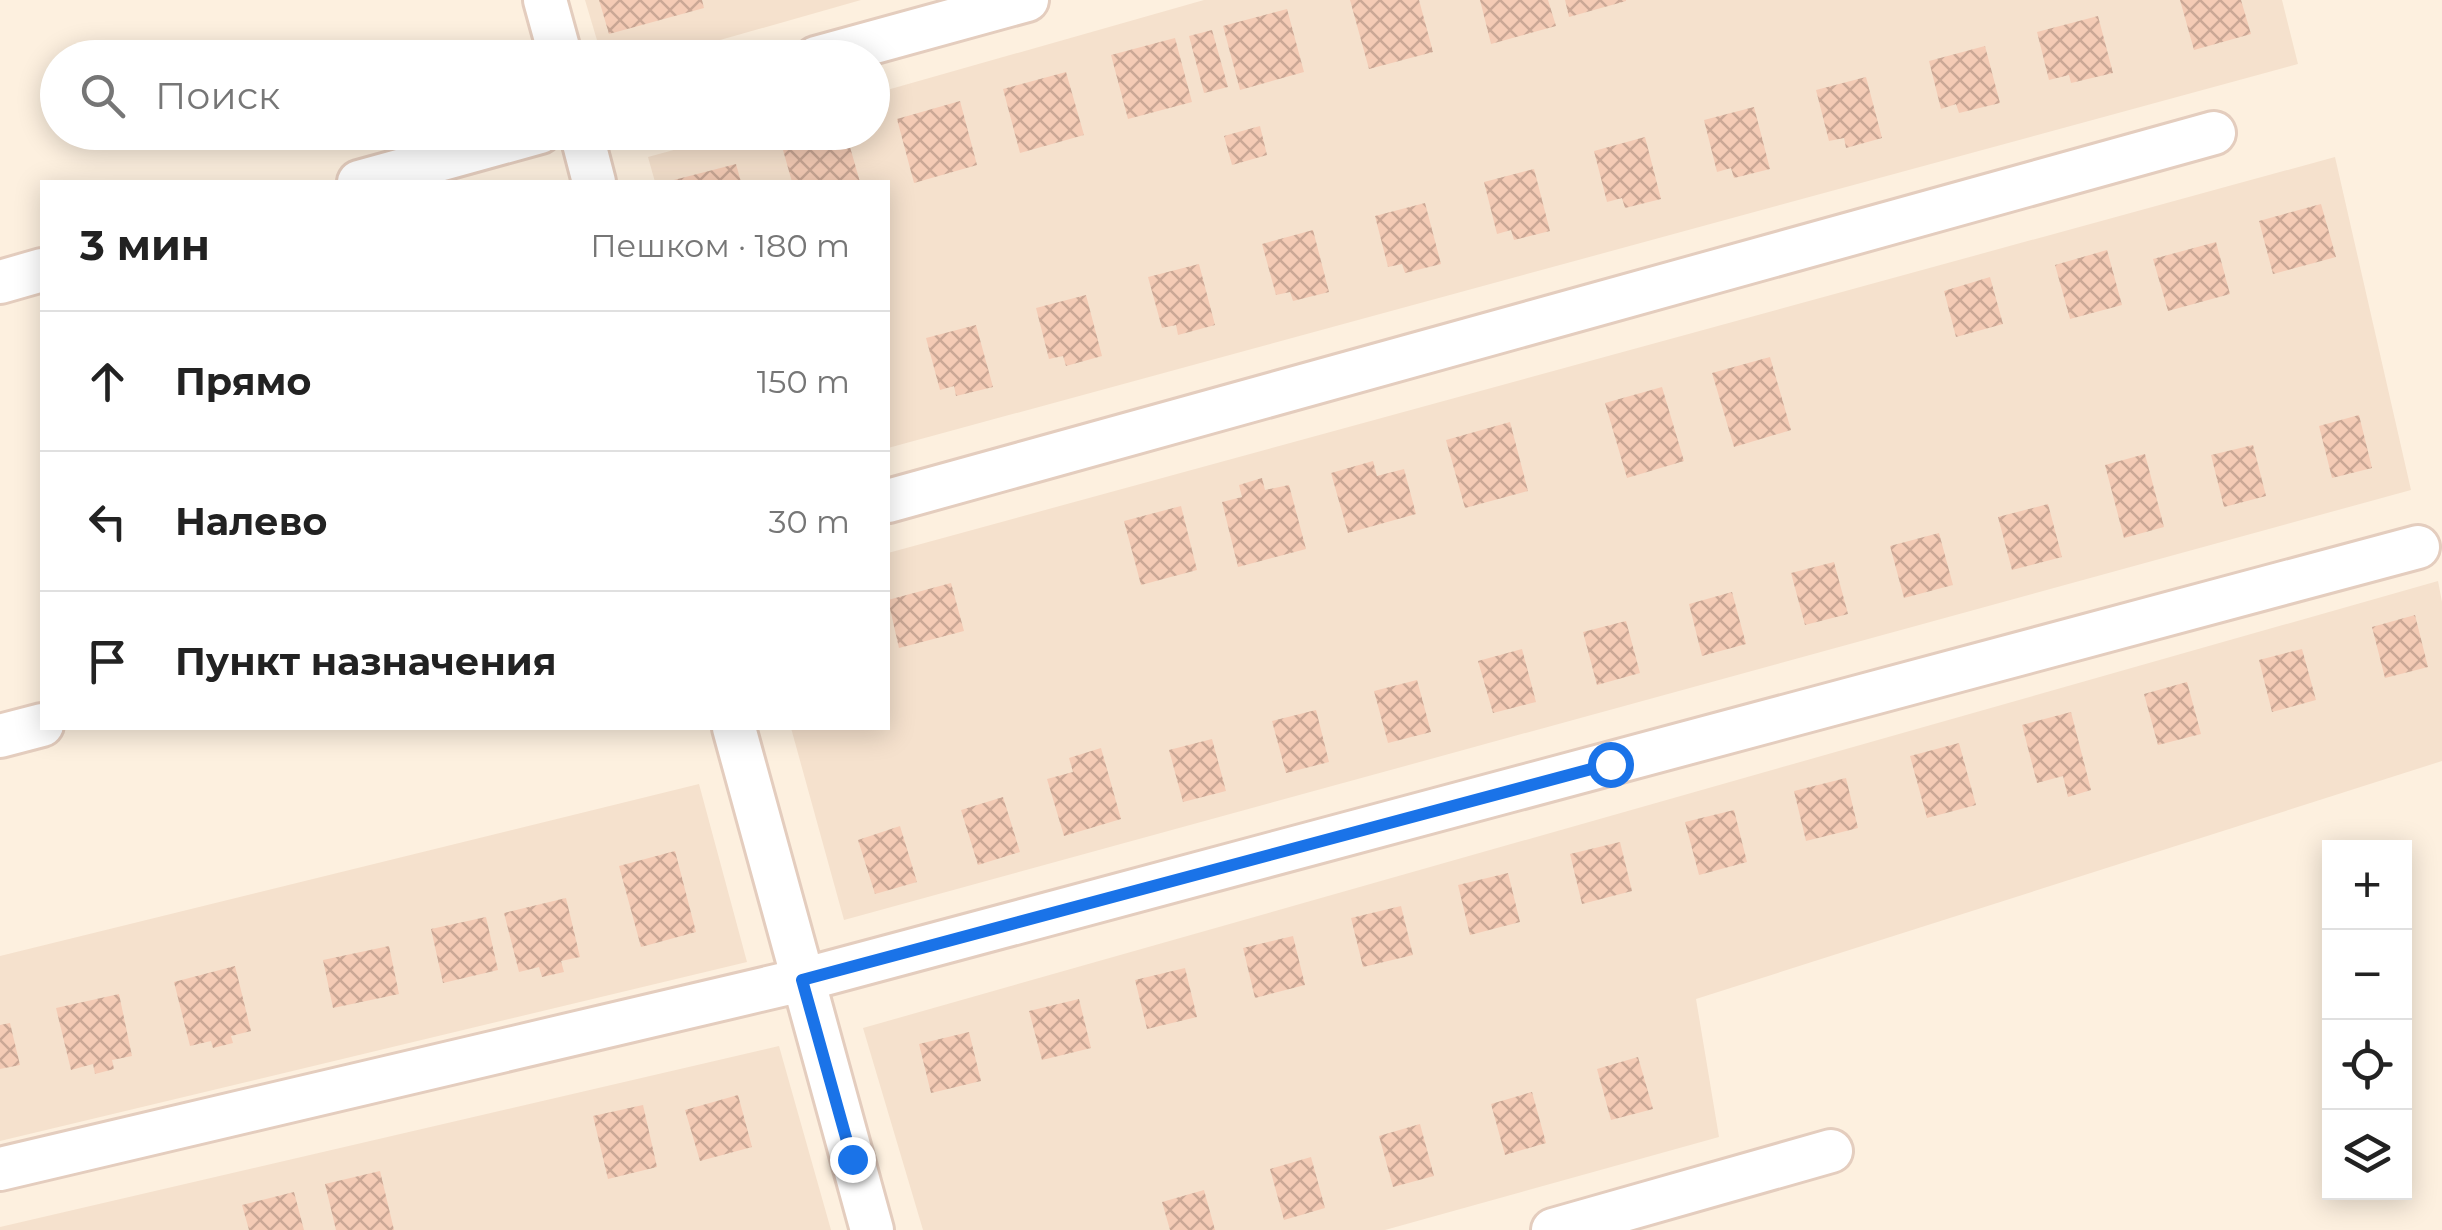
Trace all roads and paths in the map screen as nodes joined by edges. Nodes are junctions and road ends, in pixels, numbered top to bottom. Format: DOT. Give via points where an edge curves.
graph roads {
  1 [pos="545,0"];
  2 [pos="1027,0"];
  3 [pos="556,40"];
  4 [pos="881,40"];
  5 [pos="2214,133"];
  6 [pos="475,150"];
  7 [pos="586,150"];
  8 [pos="366,180"];
  9 [pos="593,180"];
  10 [pos="40,271"];
  11 [pos="0,282"];
  12 [pos="890,500"];
  13 [pos="2418,547"];
  14 [pos="40,726"];
  15 [pos="735,730"];
  16 [pos="0,736"];
  17 [pos="802,980"];
  18 [pos="1831,1151"];
  19 [pos="0,1169"];
  20 [pos="872,1230"];
  21 [pos="1553,1230"];
  1 -- 3 [label="street"];
  2 -- 4 [label="street"];
  5 -- 12 [label="street"];
  6 -- 8 [label="street"];
  7 -- 9 [label="street"];
  10 -- 11 [label="street"];
  13 -- 17 [label="street"];
  14 -- 16 [label="street"];
  15 -- 17 [label="street"];
  17 -- 19 [label="street"];
  17 -- 20 [label="street"];
  18 -- 21 [label="street"];
}
